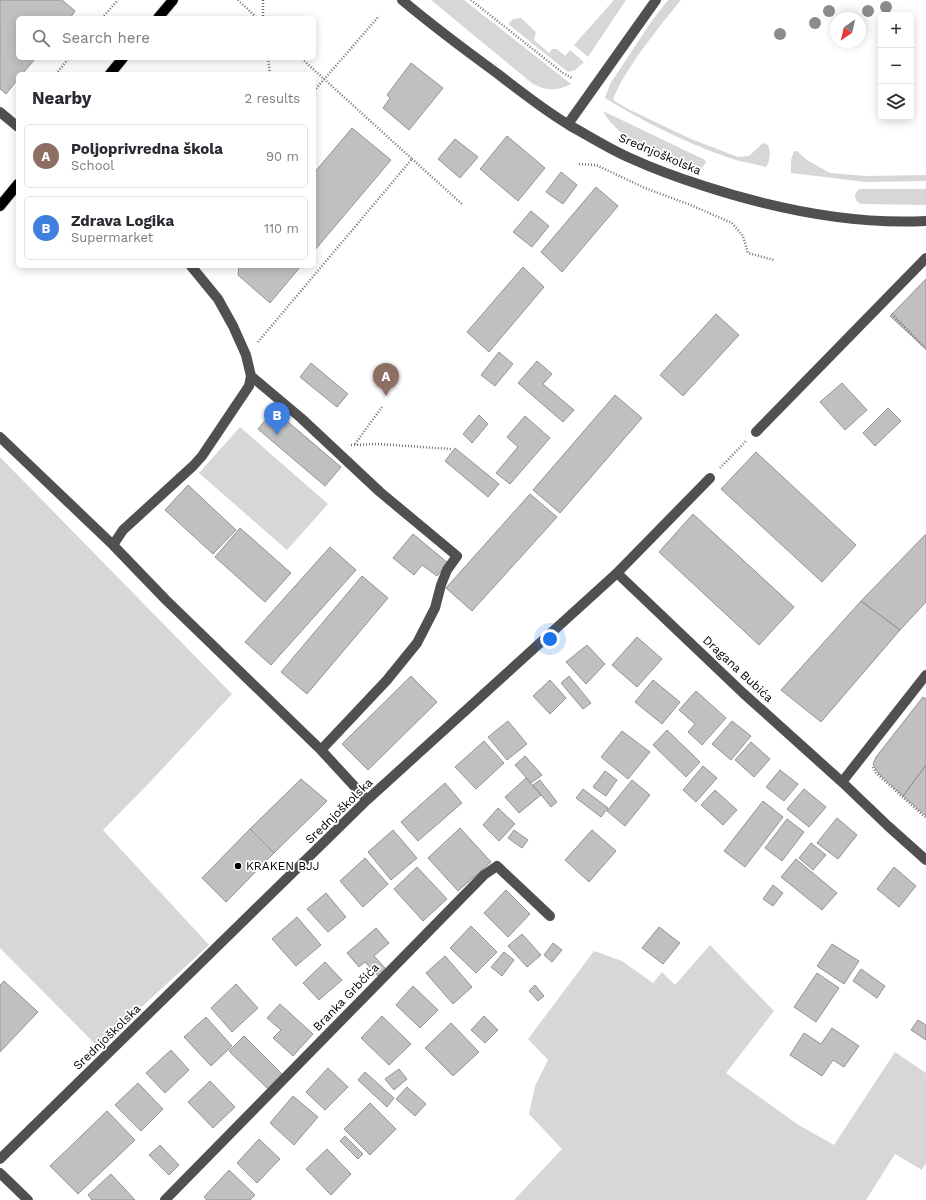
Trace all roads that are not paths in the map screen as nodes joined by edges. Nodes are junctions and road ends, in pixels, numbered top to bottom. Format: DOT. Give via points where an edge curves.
graph roads {
  1 [pos="173,0"];
  2 [pos="402,0"];
  3 [pos="656,0"];
  4 [pos="160,16"];
  5 [pos="122,60"];
  6 [pos="112,72"];
  7 [pos="0,112"];
  8 [pos="568,124"];
  9 [pos="16,125"];
  10 [pos="16,186"];
  11 [pos="0,206"];
  12 [pos="926,221"];
  13 [pos="926,258"];
  14 [pos="193,268"];
  15 [pos="251,376"];
  16 [pos="756,432"];
  17 [pos="0,437"];
  18 [pos="710,478"];
  19 [pos="113,545"];
  20 [pos="617,573"];
  21 [pos="926,675"];
  22 [pos="321,750"];
  23 [pos="842,782"];
  24 [pos="367,800"];
  25 [pos="926,860"];
  26 [pos="550,916"];
  27 [pos="0,1159"];
  28 [pos="0,1173"];
  29 [pos="28,1200"];
  30 [pos="165,1200"];
  1 -- 4 [label="main road"];
  2 -- 8 [label="street, Srednjoškolska" via="523,94"];
  3 -- 8 [label="street"];
  5 -- 6 [label="main road"];
  7 -- 9 [label="street"];
  8 -- 12 [label="street, Srednjoškolska" via="630,158 676,177 764,204 848,218 896,222"];
  10 -- 11 [label="main road"];
  13 -- 16 [label="street"];
  14 -- 15 [label="street" via="218,299 233,326 246,355"];
  15 -- 19 [label="street" via="249,386 202,456 123,530"];
  15 -- 22 [label="street" via="301,418 380,492 457,556 445,575 435,608 416,643 387,680"];
  17 -- 19 [label="street"];
  18 -- 20 [label="street, Srednjoškolska"];
  19 -- 22 [label="street"];
  20 -- 23 [label="street, Dragana Bubića" via="743,693"];
  20 -- 24 [label="street, Srednjoškolska"];
  21 -- 23 [label="street"];
  22 -- 24 [label="street"];
  23 -- 25 [label="street, Dragana Bubića"];
  24 -- 27 [label="street, Srednjoškolska"];
  26 -- 30 [label="street, Branka Grbčića" via="497,866 484,875"];
  28 -- 29 [label="street"];
}
